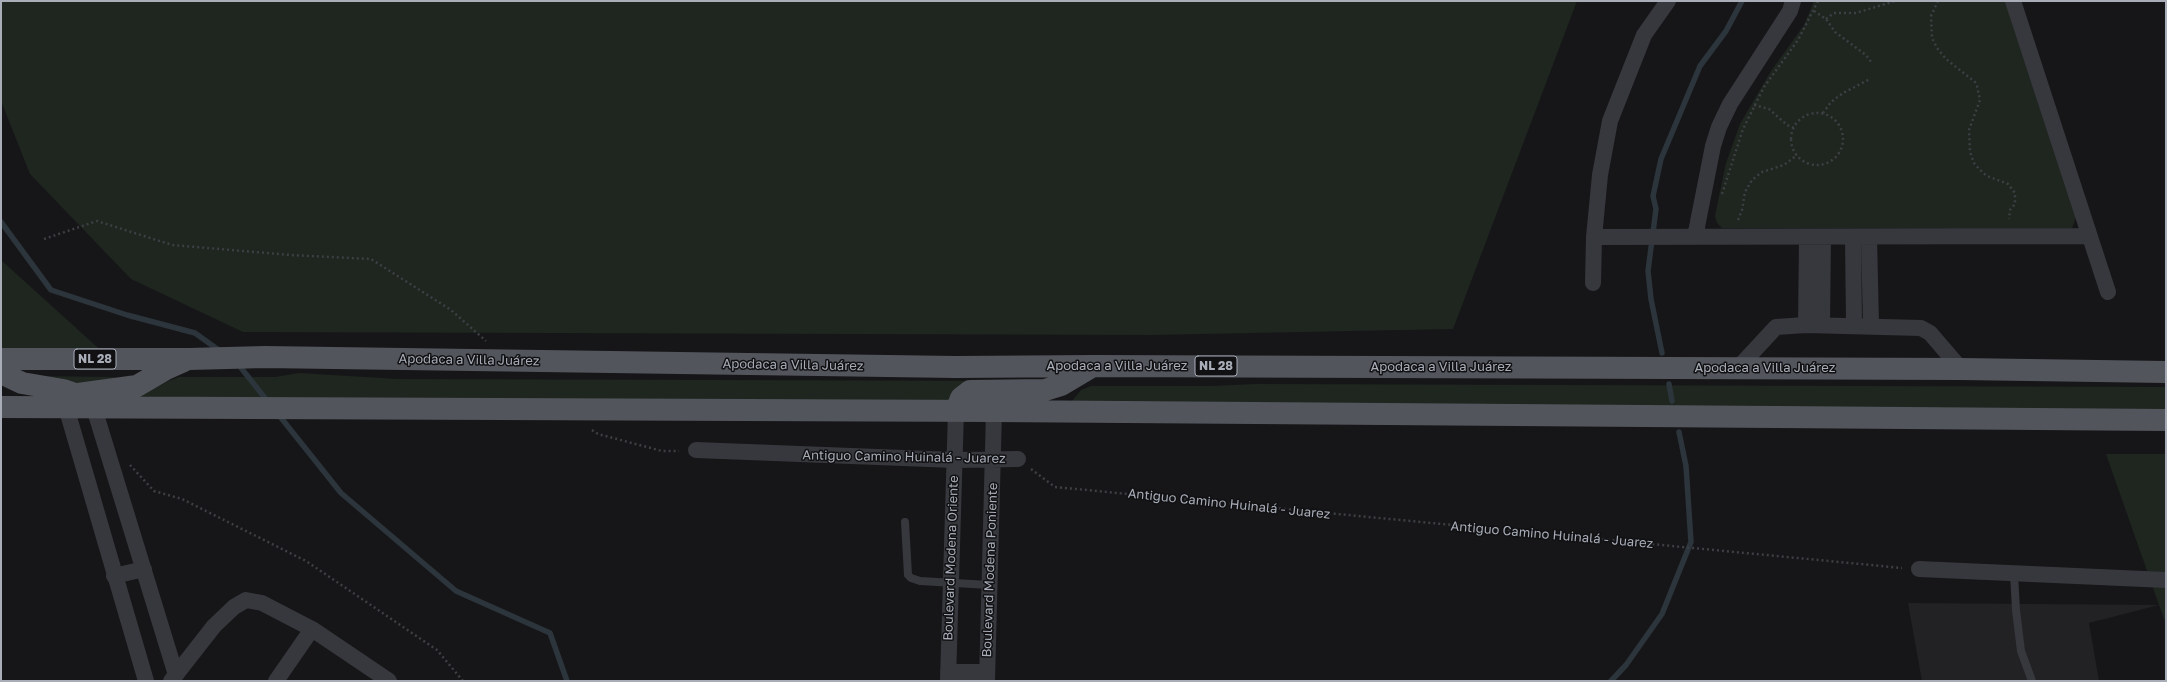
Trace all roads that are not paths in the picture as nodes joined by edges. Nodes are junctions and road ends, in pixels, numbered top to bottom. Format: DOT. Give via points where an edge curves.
graph roads {
  1 [pos="1668,1"];
  2 [pos="1793,1"];
  3 [pos="2013,1"];
  4 [pos="2089,236"];
  5 [pos="1695,237"];
  6 [pos="1815,237"];
  7 [pos="1853,237"];
  8 [pos="1869,237"];
  9 [pos="1594,238"];
  10 [pos="1593,283"];
  11 [pos="2108,292"];
  12 [pos="1806,325"];
  13 [pos="1822,325"];
  14 [pos="1854,325"];
  15 [pos="1872,325"];
  16 [pos="1,359"];
  17 [pos="189,359"];
  18 [pos="1094,366"];
  19 [pos="1961,368"];
  20 [pos="1737,369"];
  21 [pos="2166,372"];
  22 [pos="1,373"];
  23 [pos="79,403"];
  24 [pos="1,407"];
  25 [pos="994,410"];
  26 [pos="956,411"];
  27 [pos="2166,420"];
  28 [pos="696,450"];
  29 [pos="993,459"];
  30 [pos="1018,459"];
  31 [pos="955,460"];
  32 [pos="905,522"];
  33 [pos="144,569"];
  34 [pos="1919,569"];
  35 [pos="2014,574"];
  36 [pos="114,576"];
  37 [pos="2166,580"];
  38 [pos="950,583"];
  39 [pos="989,585"];
  40 [pos="312,629"];
  41 [pos="948,676"];
  42 [pos="987,677"];
  43 [pos="174,678"];
  44 [pos="146,681"];
  45 [pos="276,681"];
  46 [pos="389,681"];
  47 [pos="2032,681"];
  1 -- 9 [label="street" via="1644,35 1610,121 1600,175"];
  2 -- 5 [label="street" via="1790,10 1730,104 1719,127"];
  3 -- 4 [label="street"];
  4 -- 8 [label="street"];
  4 -- 11 [label="street"];
  5 -- 6 [label="street"];
  5 -- 9 [label="street"];
  6 -- 7 [label="street"];
  6 -- 12 [label="street"];
  6 -- 13 [label="street"];
  7 -- 8 [label="street"];
  7 -- 14 [label="street"];
  8 -- 15 [label="street"];
  9 -- 10 [label="street"];
  12 -- 13 [label="street"];
  12 -- 20 [label="street" via="1776,327"];
  13 -- 14 [label="street"];
  14 -- 15 [label="street"];
  15 -- 19 [label="street" via="1921,328 1930,333"];
  16 -- 17 [label="main road, NL 28"];
  17 -- 18 [label="main road, Apodaca a Villa Juárez / NL 28" via="265,357 956,367"];
  17 -- 23 [label="main road" via="137,386"];
  18 -- 20 [label="main road, Apodaca a Villa Juárez / NL 28"];
  18 -- 26 [label="main road" via="1061,385 1045,390 970,391 961,398"];
  19 -- 20 [label="main road, Apodaca a Villa Juárez / NL 28"];
  19 -- 21 [label="main road, Apodaca a Villa Juárez / NL 28"];
  22 -- 23 [label="main road"];
  23 -- 24 [label="main road"];
  23 -- 26 [label="main road" via="195,407"];
  23 -- 33 [label="street"];
  23 -- 36 [label="street"];
  25 -- 26 [label="main road"];
  25 -- 27 [label="main road"];
  25 -- 29 [label="street, Boulevard Modena Poniente"];
  26 -- 31 [label="street, Boulevard Modena Oriente"];
  28 -- 31 [label="street, Antiguo Camino Huinalá - Juarez"];
  29 -- 30 [label="street, Antiguo Camino Huinalá - Juarez"];
  29 -- 31 [label="street, Antiguo Camino Huinalá - Juarez"];
  29 -- 39 [label="street, Boulevard Modena Poniente"];
  31 -- 38 [label="street, Boulevard Modena Oriente"];
  32 -- 38 [label="lane" via="908,575 920,581"];
  33 -- 36 [label="street"];
  33 -- 43 [label="street"];
  34 -- 35 [label="street"];
  35 -- 37 [label="street"];
  35 -- 47 [label="lane" via="2021,651"];
  36 -- 44 [label="street"];
  38 -- 39 [label="lane"];
  38 -- 41 [label="street, Boulevard Modena Oriente"];
  39 -- 42 [label="street, Boulevard Modena Poniente"];
  40 -- 43 [label="street" via="262,603 246,600 234,607 214,626"];
  40 -- 45 [label="street"];
  40 -- 46 [label="street"];
  41 -- 42 [label="street"];
}
